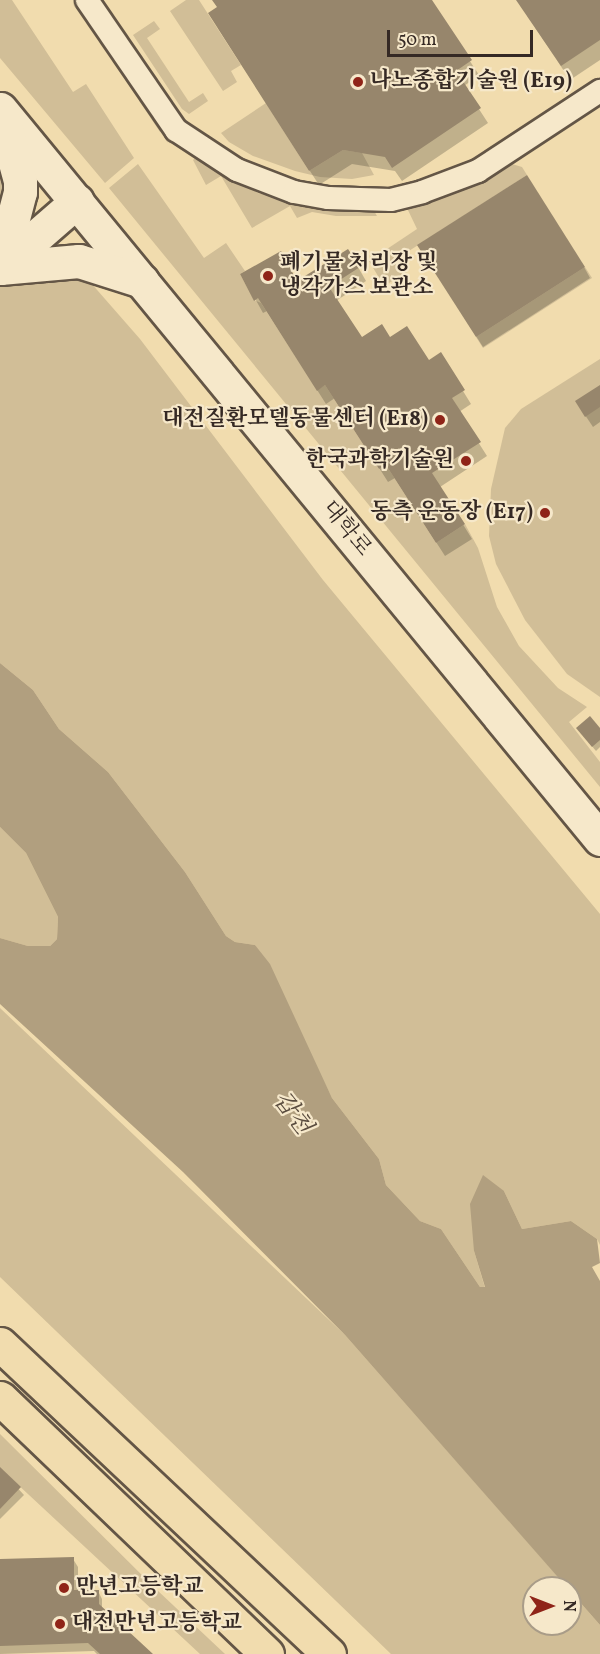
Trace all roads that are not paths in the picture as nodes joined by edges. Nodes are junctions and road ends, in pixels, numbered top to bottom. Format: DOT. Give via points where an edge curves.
graph roads {
  1 [pos="87,0"];
  2 [pos="600,91"];
  3 [pos="1,110"];
  4 [pos="77,201"];
  5 [pos="0,268"];
  6 [pos="142,281"];
  7 [pos="600,838"];
  8 [pos="0,1344"];
  9 [pos="0,1398"];
  10 [pos="267,1654"];
  11 [pos="329,1654"];
  1 -- 2 [label="street" via="176,130 237,170 294,192 328,198 391,200 423,192 478,171"];
  3 -- 4 [label="main road, 대학로"];
  3 -- 5 [label="main road" via="20,181 19,200"];
  4 -- 5 [label="main road"];
  4 -- 6 [label="main road, 대학로"];
  5 -- 6 [label="main road" via="79,261"];
  6 -- 7 [label="main road, 대학로"];
  8 -- 11 [label="main road"];
  9 -- 10 [label="main road"];
}
